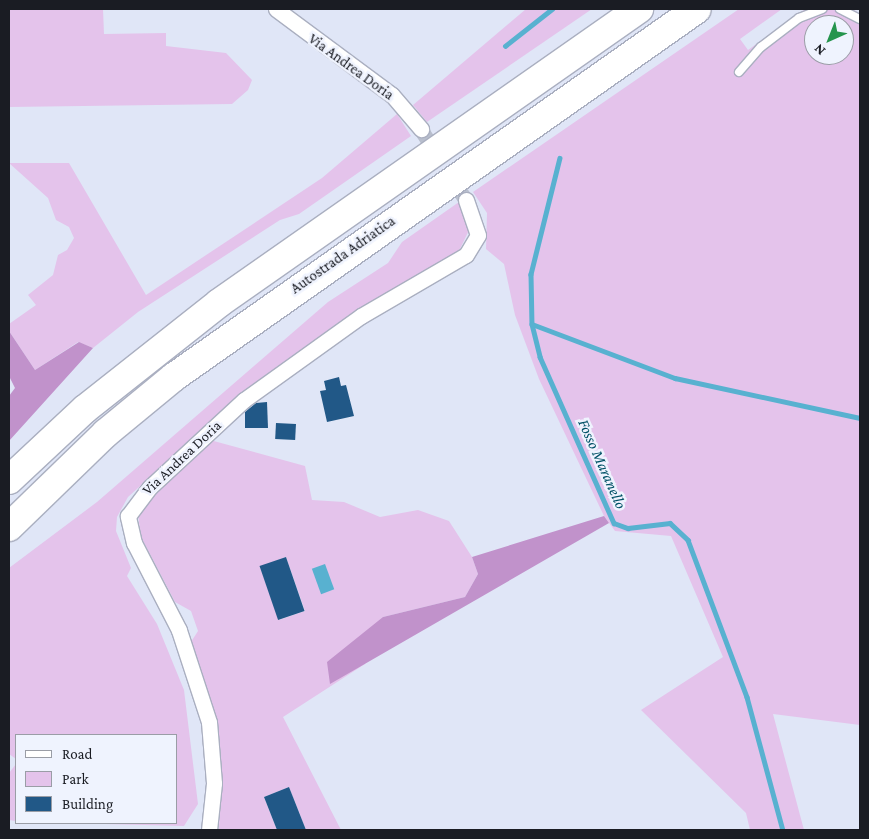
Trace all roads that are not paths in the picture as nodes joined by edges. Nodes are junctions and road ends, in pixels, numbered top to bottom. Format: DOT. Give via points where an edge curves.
graph roads {
  1 [pos="276,9"];
  2 [pos="639,9"];
  3 [pos="697,9"];
  4 [pos="822,9"];
  5 [pos="840,9"];
  6 [pos="860,20"];
  7 [pos="739,72"];
  8 [pos="421,129"];
  9 [pos="466,200"];
  10 [pos="9,480"];
  11 [pos="9,527"];
  12 [pos="209,830"];
  1 -- 8 [label="street, Via Andrea Doria" via="392,95"];
  2 -- 10 [label="highway" via="219,303 85,409"];
  3 -- 11 [label="highway, Autostrada Adriatica" via="174,377 106,433"];
  4 -- 7 [label="lane" via="799,18 761,47"];
  5 -- 6 [label="lane"];
  9 -- 12 [label="street, Via Andrea Doria" via="478,235 466,255 360,316 244,400 130,511 128,527 179,630 209,722 214,783"];
}
